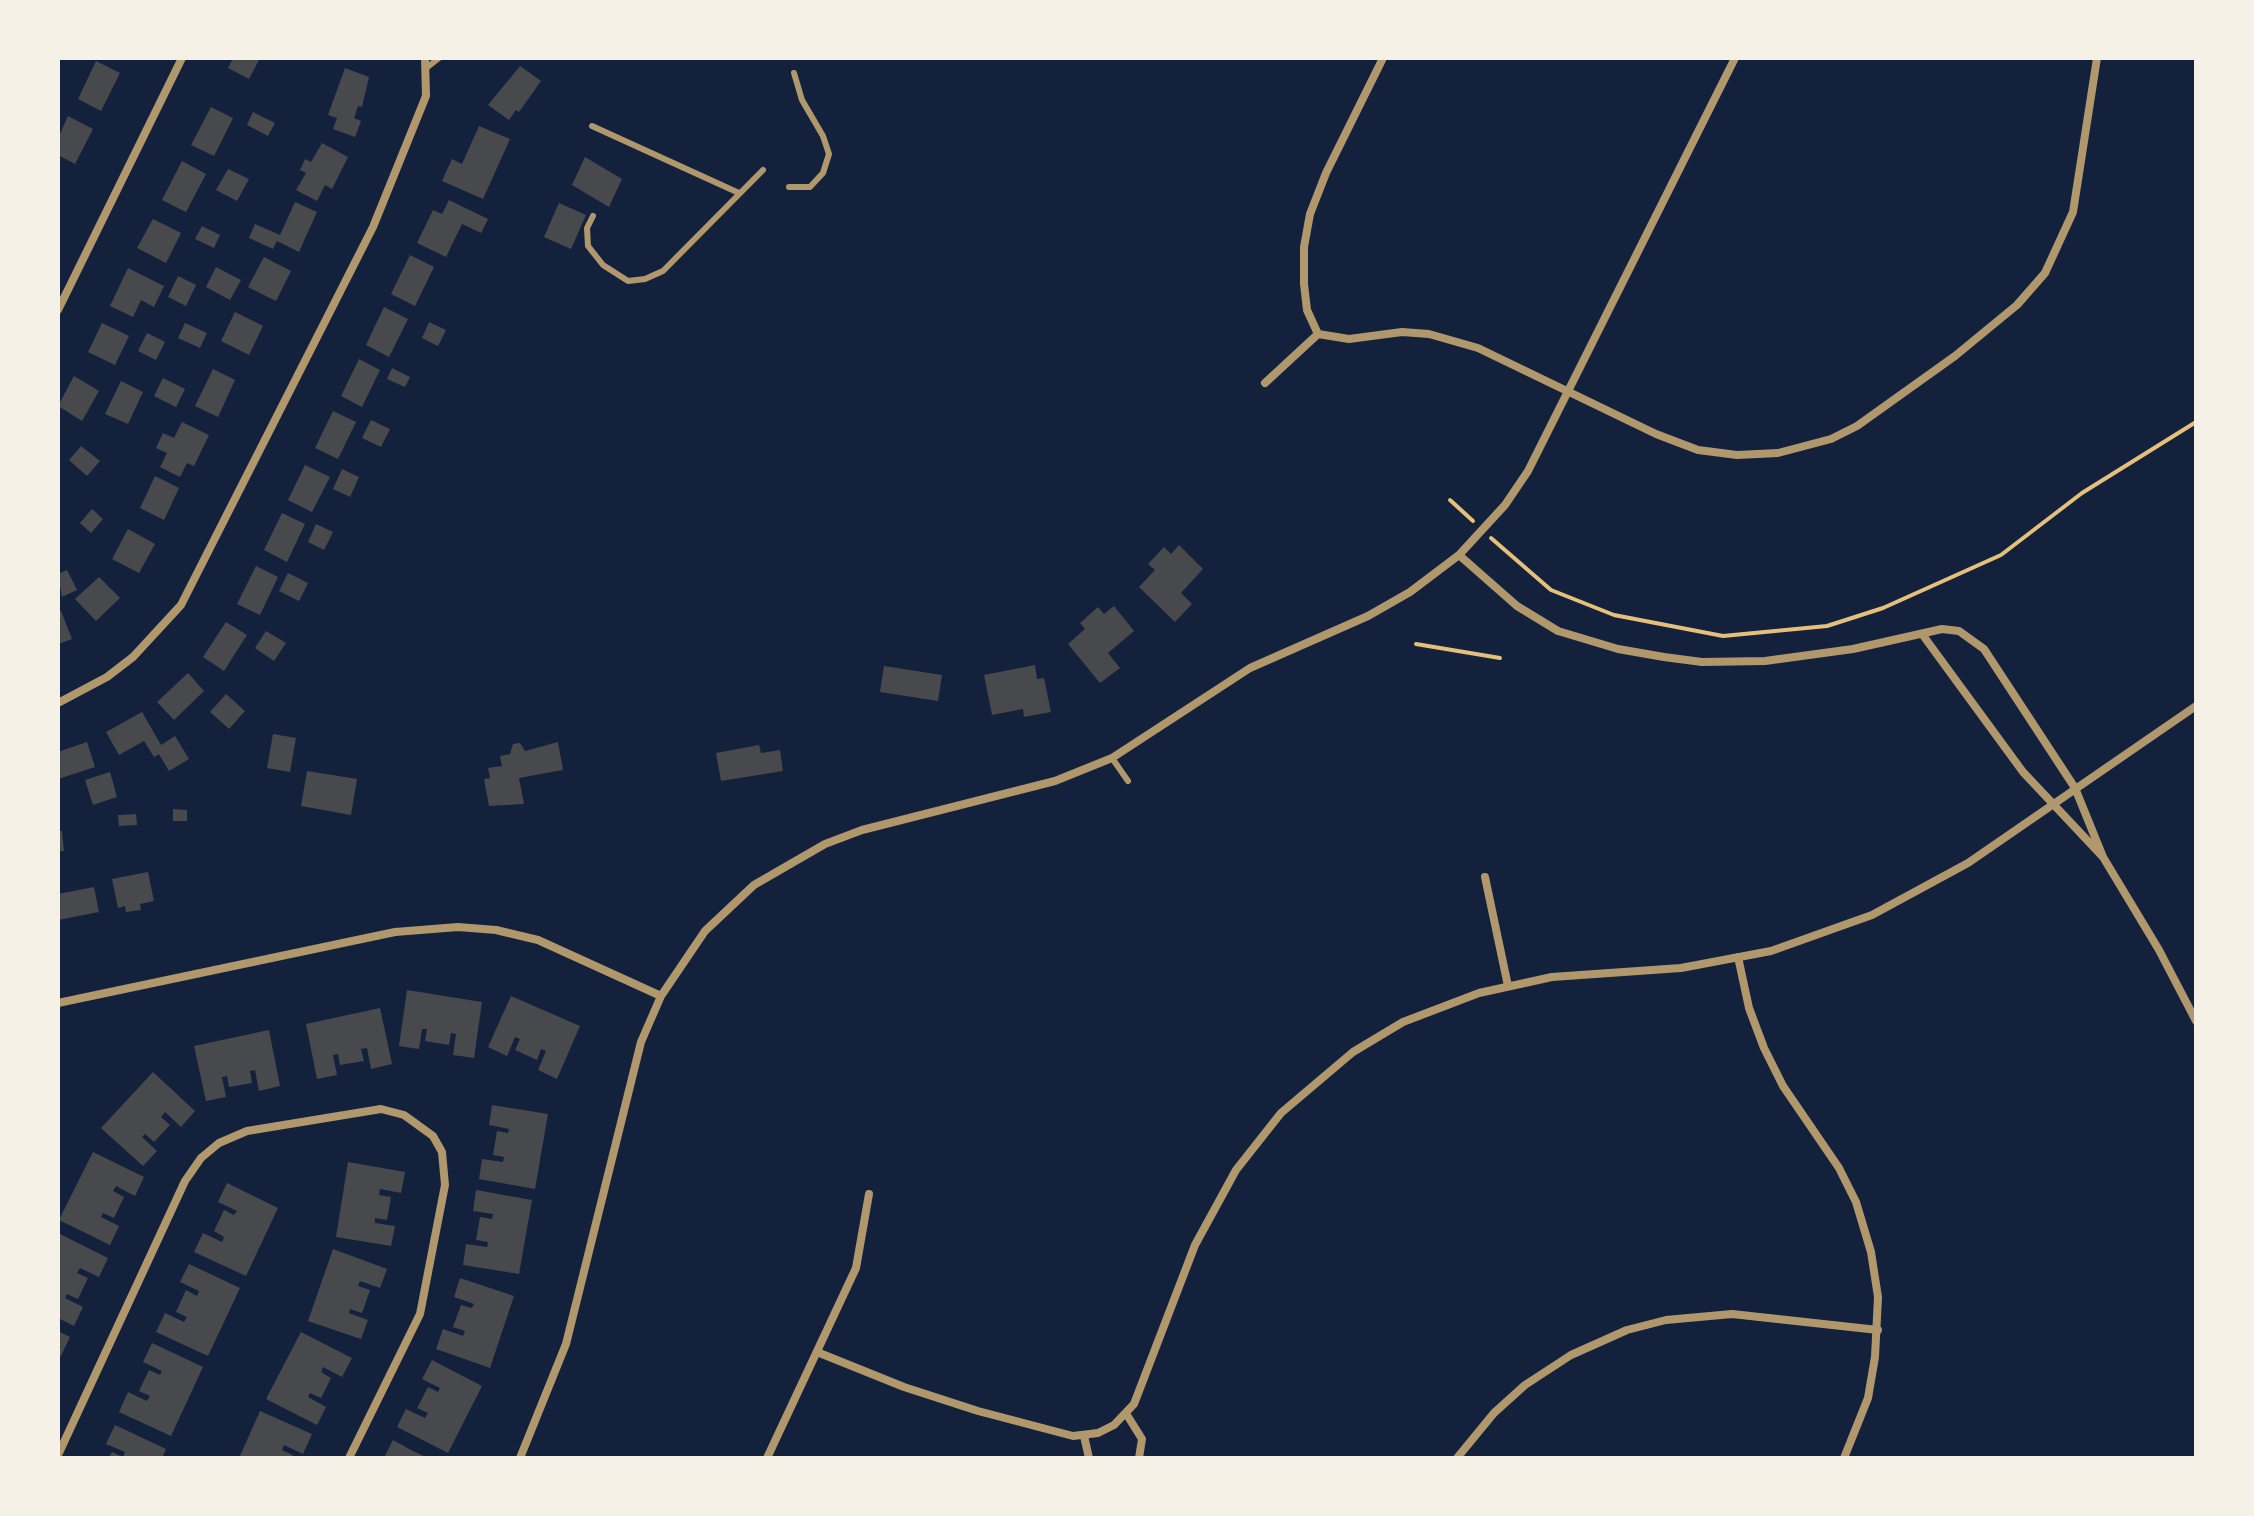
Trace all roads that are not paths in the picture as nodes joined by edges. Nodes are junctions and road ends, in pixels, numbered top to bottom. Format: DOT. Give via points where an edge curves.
graph roads {
  1 [pos="182,58"];
  2 [pos="425,58"];
  3 [pos="439,58"];
  4 [pos="1383,58"];
  5 [pos="1735,58"];
  6 [pos="2097,58"];
  7 [pos="425,69"];
  8 [pos="794,73"];
  9 [pos="592,126"];
  10 [pos="763,170"];
  11 [pos="789,187"];
  12 [pos="739,193"];
  13 [pos="593,216"];
  14 [pos="58,310"];
  15 [pos="1318,334"];
  16 [pos="1265,383"];
  17 [pos="1568,391"];
  18 [pos="1459,555"];
  19 [pos="1922,634"];
  20 [pos="58,703"];
  21 [pos="2196,706"];
  22 [pos="1112,758"];
  23 [pos="1128,781"];
  24 [pos="2075,788"];
  25 [pos="2050,804"];
  26 [pos="2103,857"];
  27 [pos="1485,877"];
  28 [pos="1738,957"];
  29 [pos="1508,986"];
  30 [pos="661,996"];
  31 [pos="58,1003"];
  32 [pos="2196,1021"];
  33 [pos="869,1194"];
  34 [pos="1878,1330"];
  35 [pos="817,1352"];
  36 [pos="1127,1415"];
  37 [pos="1084,1436"];
  38 [pos="58,1455"];
  39 [pos="349,1458"];
  40 [pos="520,1458"];
  41 [pos="767,1458"];
  42 [pos="1089,1458"];
  43 [pos="1139,1458"];
  44 [pos="1457,1458"];
  45 [pos="1844,1458"];
  1 -- 14 [label="street"];
  2 -- 7 [label="street"];
  3 -- 7 [label="lane"];
  4 -- 15 [label="street" via="1310,214 1304,284 1307,310"];
  5 -- 17 [label="street"];
  6 -- 17 [label="street" via="2073,212 2045,273 2002,318 1857,426 1792,451 1717,454 1656,434"];
  7 -- 20 [label="street" via="426,96 373,227 181,605 133,657"];
  8 -- 11 [label="lane" via="829,154 823,173 810,187"];
  9 -- 12 [label="lane"];
  10 -- 12 [label="lane"];
  12 -- 13 [label="lane" via="663,271 645,279 628,281 603,265 588,246"];
  15 -- 16 [label="street"];
  15 -- 17 [label="street" via="1349,339 1402,332 1454,339"];
  17 -- 18 [label="street" via="1517,489"];
  18 -- 19 [label="street" via="1539,620 1581,640 1618,649 1702,662 1765,661"];
  18 -- 22 [label="street" via="1368,616 1250,668"];
  19 -- 24 [label="street" via="1959,631 1984,649"];
  19 -- 25 [label="street"];
  21 -- 24 [label="street"];
  22 -- 23 [label="lane"];
  22 -- 30 [label="street" via="1016,793 862,830 803,854 720,914 688,951"];
  24 -- 25 [label="street"];
  24 -- 26 [label="street"];
  25 -- 26 [label="street"];
  25 -- 28 [label="street" via="1906,900 1804,941"];
  26 -- 32 [label="street"];
  27 -- 29 [label="street"];
  28 -- 29 [label="street"];
  28 -- 34 [label="street" via="1764,1048 1856,1202 1873,1264"];
  29 -- 36 [label="street" via="1449,1003 1390,1029 1326,1071 1281,1113 1249,1151 1212,1210"];
  30 -- 31 [label="street" via="538,940 458,927 395,932"];
  30 -- 40 [label="street" via="635,1061 566,1344"];
  33 -- 35 [label="street" via="856,1268"];
  34 -- 44 [label="street" via="1732,1314 1627,1330 1571,1355 1525,1385"];
  34 -- 45 [label="street" via="1868,1398"];
  35 -- 37 [label="street" via="954,1404"];
  35 -- 41 [label="street"];
  36 -- 37 [label="street"];
  36 -- 43 [label="street" via="1142,1439"];
  37 -- 42 [label="street"];
  38 -- 39 [label="street" via="185,1181 201,1158 247,1131 381,1109 404,1115 433,1136 442,1152 445,1185 420,1314"];
}
